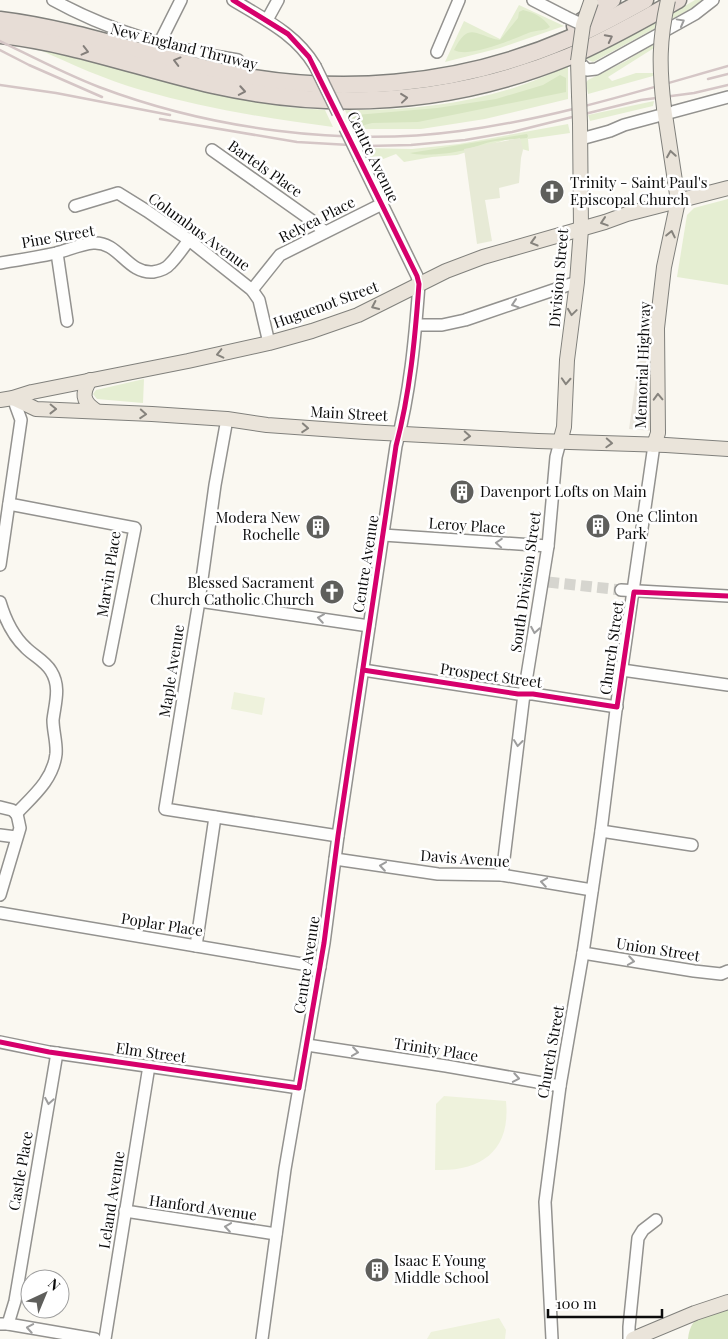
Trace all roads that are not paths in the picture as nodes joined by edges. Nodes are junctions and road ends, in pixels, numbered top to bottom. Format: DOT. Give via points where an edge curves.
graph roads {
  1 [pos="181,0"];
  2 [pos="233,0"];
  3 [pos="278,0"];
  4 [pos="459,0"];
  5 [pos="533,0"];
  6 [pos="612,0"];
  7 [pos="645,0"];
  8 [pos="668,0"];
  9 [pos="678,0"];
  10 [pos="713,0"];
  11 [pos="591,1"];
  12 [pos="59,2"];
  13 [pos="267,20"];
  14 [pos="1,25"];
  15 [pos="582,25"];
  16 [pos="160,42"];
  17 [pos="437,52"];
  18 [pos="238,60"];
  19 [pos="578,61"];
  20 [pos="490,66"];
  21 [pos="728,97"];
  22 [pos="665,111"];
  23 [pos="580,131"];
  24 [pos="212,150"];
  25 [pos="728,188"];
  26 [pos="678,200"];
  27 [pos="382,204"];
  28 [pos="75,206"];
  29 [pos="581,229"];
  30 [pos="324,232"];
  31 [pos="189,240"];
  32 [pos="57,253"];
  33 [pos="0,263"];
  34 [pos="577,282"];
  35 [pos="419,284"];
  36 [pos="252,290"];
  37 [pos="67,320"];
  38 [pos="416,325"];
  39 [pos="269,343"];
  40 [pos="90,380"];
  41 [pos="6,399"];
  42 [pos="95,410"];
  43 [pos="227,419"];
  44 [pos="399,433"];
  45 [pos="560,442"];
  46 [pos="654,445"];
  47 [pos="728,449"];
  48 [pos="9,504"];
  49 [pos="384,535"];
  50 [pos="2,537"];
  51 [pos="548,546"];
  52 [pos="0,565"];
  53 [pos="621,590"];
  54 [pos="634,592"];
  55 [pos="728,596"];
  56 [pos="199,601"];
  57 [pos="0,602"];
  58 [pos="370,626"];
  59 [pos="109,660"];
  60 [pos="363,670"];
  61 [pos="622,670"];
  62 [pos="728,685"];
  63 [pos="524,694"];
  64 [pos="617,707"];
  65 [pos="1,810"];
  66 [pos="16,814"];
  67 [pos="215,817"];
  68 [pos="601,831"];
  69 [pos="0,835"];
  70 [pos="16,836"];
  71 [pos="338,836"];
  72 [pos="692,845"];
  73 [pos="335,859"];
  74 [pos="502,875"];
  75 [pos="592,890"];
  76 [pos="0,895"];
  77 [pos="0,913"];
  78 [pos="196,946"];
  79 [pos="583,952"];
  80 [pos="320,967"];
  81 [pos="728,970"];
  82 [pos="0,1042"];
  83 [pos="307,1045"];
  84 [pos="57,1053"];
  85 [pos="149,1066"];
  86 [pos="560,1086"];
  87 [pos="299,1088"];
  88 [pos="125,1212"];
  89 [pos="656,1220"];
  90 [pos="276,1234"];
  91 [pos="728,1302"];
  92 [pos="4,1324"];
  93 [pos="95,1339"];
  94 [pos="105,1339"];
  95 [pos="262,1339"];
  96 [pos="552,1339"];
  97 [pos="631,1339"];
  1 -- 16 [label="street"];
  2 -- 13 [label="street, Centre Avenue"];
  3 -- 13 [label="street"];
  4 -- 17 [label="street"];
  5 -- 15 [label="street, bridge"];
  6 -- 20 [label="highway" via="573,27"];
  7 -- 20 [label="highway, New England Thruway" via="569,39"];
  8 -- 22 [label="main road, Memorial Highway, bridge" via="660,56"];
  14 -- 9 [label="highway, New England Thruway, one-way" via="37,41 241,91 322,101 379,101 462,90 542,67 594,45"];
  19 -- 10 [label="street, one-way" via="587,70 596,69"];
  11 -- 15 [label="main road, Division Street, bridge"];
  12 -- 16 [label="street" via="111,26"];
  13 -- 27 [label="street, Centre Avenue, bridge" via="295,40 315,66"];
  20 -- 14 [label="highway, New England Thruway, one-way" via="436,78 381,84 298,84 216,71 41,26"];
  15 -- 19 [label="main road, Division Street, bridge"];
  16 -- 18 [label="street" via="196,53"];
  19 -- 23 [label="main road, Division Street, bridge"];
  21 -- 22 [label="street"];
  22 -- 23 [label="street" via="624,125 609,124"];
  26 -- 22 [label="main road, Memorial Highway, one-way"];
  23 -- 29 [label="main road, Division Street"];
  24 -- 30 [label="street, Bartels Place"];
  25 -- 26 [label="main road, Huguenot Street"];
  26 -- 29 [label="main road, Huguenot Street, one-way"];
  46 -- 26 [label="main road, Memorial Highway, one-way" via="658,434 657,328 664,269"];
  27 -- 30 [label="street, Relyea Place"];
  27 -- 35 [label="street, Centre Avenue"];
  28 -- 31 [label="street, Columbus Avenue" via="118,193"];
  29 -- 34 [label="main road, Division Street"];
  29 -- 35 [label="main road, Huguenot Street, one-way" via="483,257"];
  30 -- 36 [label="street, Relyea Place" via="280,255"];
  31 -- 32 [label="street, Pine Street" via="169,266 158,271 138,270 104,244 94,243"];
  31 -- 36 [label="street, Columbus Avenue"];
  32 -- 33 [label="street, Pine Street"];
  32 -- 37 [label="street"];
  34 -- 38 [label="street, one-way" via="465,320 442,325"];
  34 -- 45 [label="main road, Division Street, one-way"];
  35 -- 38 [label="street, Centre Avenue"];
  35 -- 39 [label="main road, Huguenot Street, one-way" via="358,314 312,332"];
  36 -- 39 [label="street, Columbus Avenue" via="259,300"];
  38 -- 44 [label="street, Centre Avenue"];
  39 -- 40 [label="main road, Huguenot Street, one-way"];
  40 -- 41 [label="main road, Huguenot Street"];
  40 -- 42 [label="main road" via="84,398"];
  41 -- 42 [label="main road, Main Street, one-way" via="36,409"];
  41 -- 48 [label="street" via="21,420"];
  42 -- 43 [label="main road, Main Street, one-way"];
  43 -- 44 [label="main road, Main Street, one-way" via="268,425"];
  43 -- 56 [label="street, Maple Avenue"];
  44 -- 45 [label="main road, Main Street, one-way"];
  44 -- 49 [label="street, Centre Avenue"];
  45 -- 46 [label="main road, Main Street, one-way"];
  45 -- 51 [label="street, South Division Street"];
  46 -- 47 [label="main road, Main Street"];
  46 -- 54 [label="street, Church Street"];
  48 -- 50 [label="street"];
  48 -- 59 [label="street, Marvin Place" via="135,528"];
  51 -- 49 [label="street, Leroy Place, one-way"];
  49 -- 58 [label="street, Centre Avenue"];
  50 -- 52 [label="street"];
  51 -- 63 [label="street, South Division Street, one-way" via="545,582"];
  53 -- 54 [label="street"];
  54 -- 55 [label="street"];
  54 -- 61 [label="street, Church Street"];
  58 -- 56 [label="street, one-way"];
  56 -- 67 [label="street, Maple Avenue" via="165,809"];
  57 -- 66 [label="street" via="9,626 26,648 50,669 57,688 53,768 46,782"];
  58 -- 60 [label="street, Centre Avenue"];
  60 -- 63 [label="street, Prospect Street"];
  60 -- 71 [label="street, Centre Avenue"];
  61 -- 62 [label="street"];
  61 -- 64 [label="street, Church Street"];
  63 -- 64 [label="street, Prospect Street"];
  63 -- 74 [label="street, South Division Street, one-way"];
  64 -- 68 [label="street, Church Street"];
  65 -- 66 [label="street" via="12,810"];
  66 -- 70 [label="street" via="20,828"];
  67 -- 71 [label="street"];
  67 -- 78 [label="street"];
  68 -- 72 [label="street"];
  68 -- 75 [label="street, Church Street"];
  69 -- 70 [label="street"];
  70 -- 76 [label="street"];
  71 -- 73 [label="street, Centre Avenue"];
  74 -- 73 [label="street, Davis Avenue, one-way" via="438,874"];
  73 -- 80 [label="street, Centre Avenue"];
  75 -- 74 [label="street, Davis Avenue, one-way"];
  75 -- 79 [label="street, Church Street"];
  77 -- 78 [label="street, Poplar Place"];
  78 -- 80 [label="street, Poplar Place"];
  79 -- 81 [label="street, Union Street, one-way" via="694,971 721,974"];
  79 -- 86 [label="street, Church Street"];
  80 -- 83 [label="street, Centre Avenue"];
  82 -- 84 [label="street, Elm Street"];
  83 -- 86 [label="street, Trinity Place, one-way"];
  83 -- 87 [label="street, Centre Avenue"];
  84 -- 85 [label="street, Elm Street"];
  84 -- 92 [label="street, Castle Place, one-way" via="15,1302"];
  85 -- 87 [label="street, Elm Street"];
  85 -- 88 [label="street, Leland Avenue"];
  86 -- 96 [label="street, Church Street" via="545,1202"];
  87 -- 90 [label="street, Centre Avenue"];
  90 -- 88 [label="street, Hanford Avenue, one-way"];
  88 -- 94 [label="street, Leland Avenue"];
  89 -- 97 [label="street" via="638,1238 629,1328"];
  90 -- 95 [label="street, Centre Avenue"];
  91 -- 97 [label="main road"];
  93 -- 92 [label="street, one-way"];
}
